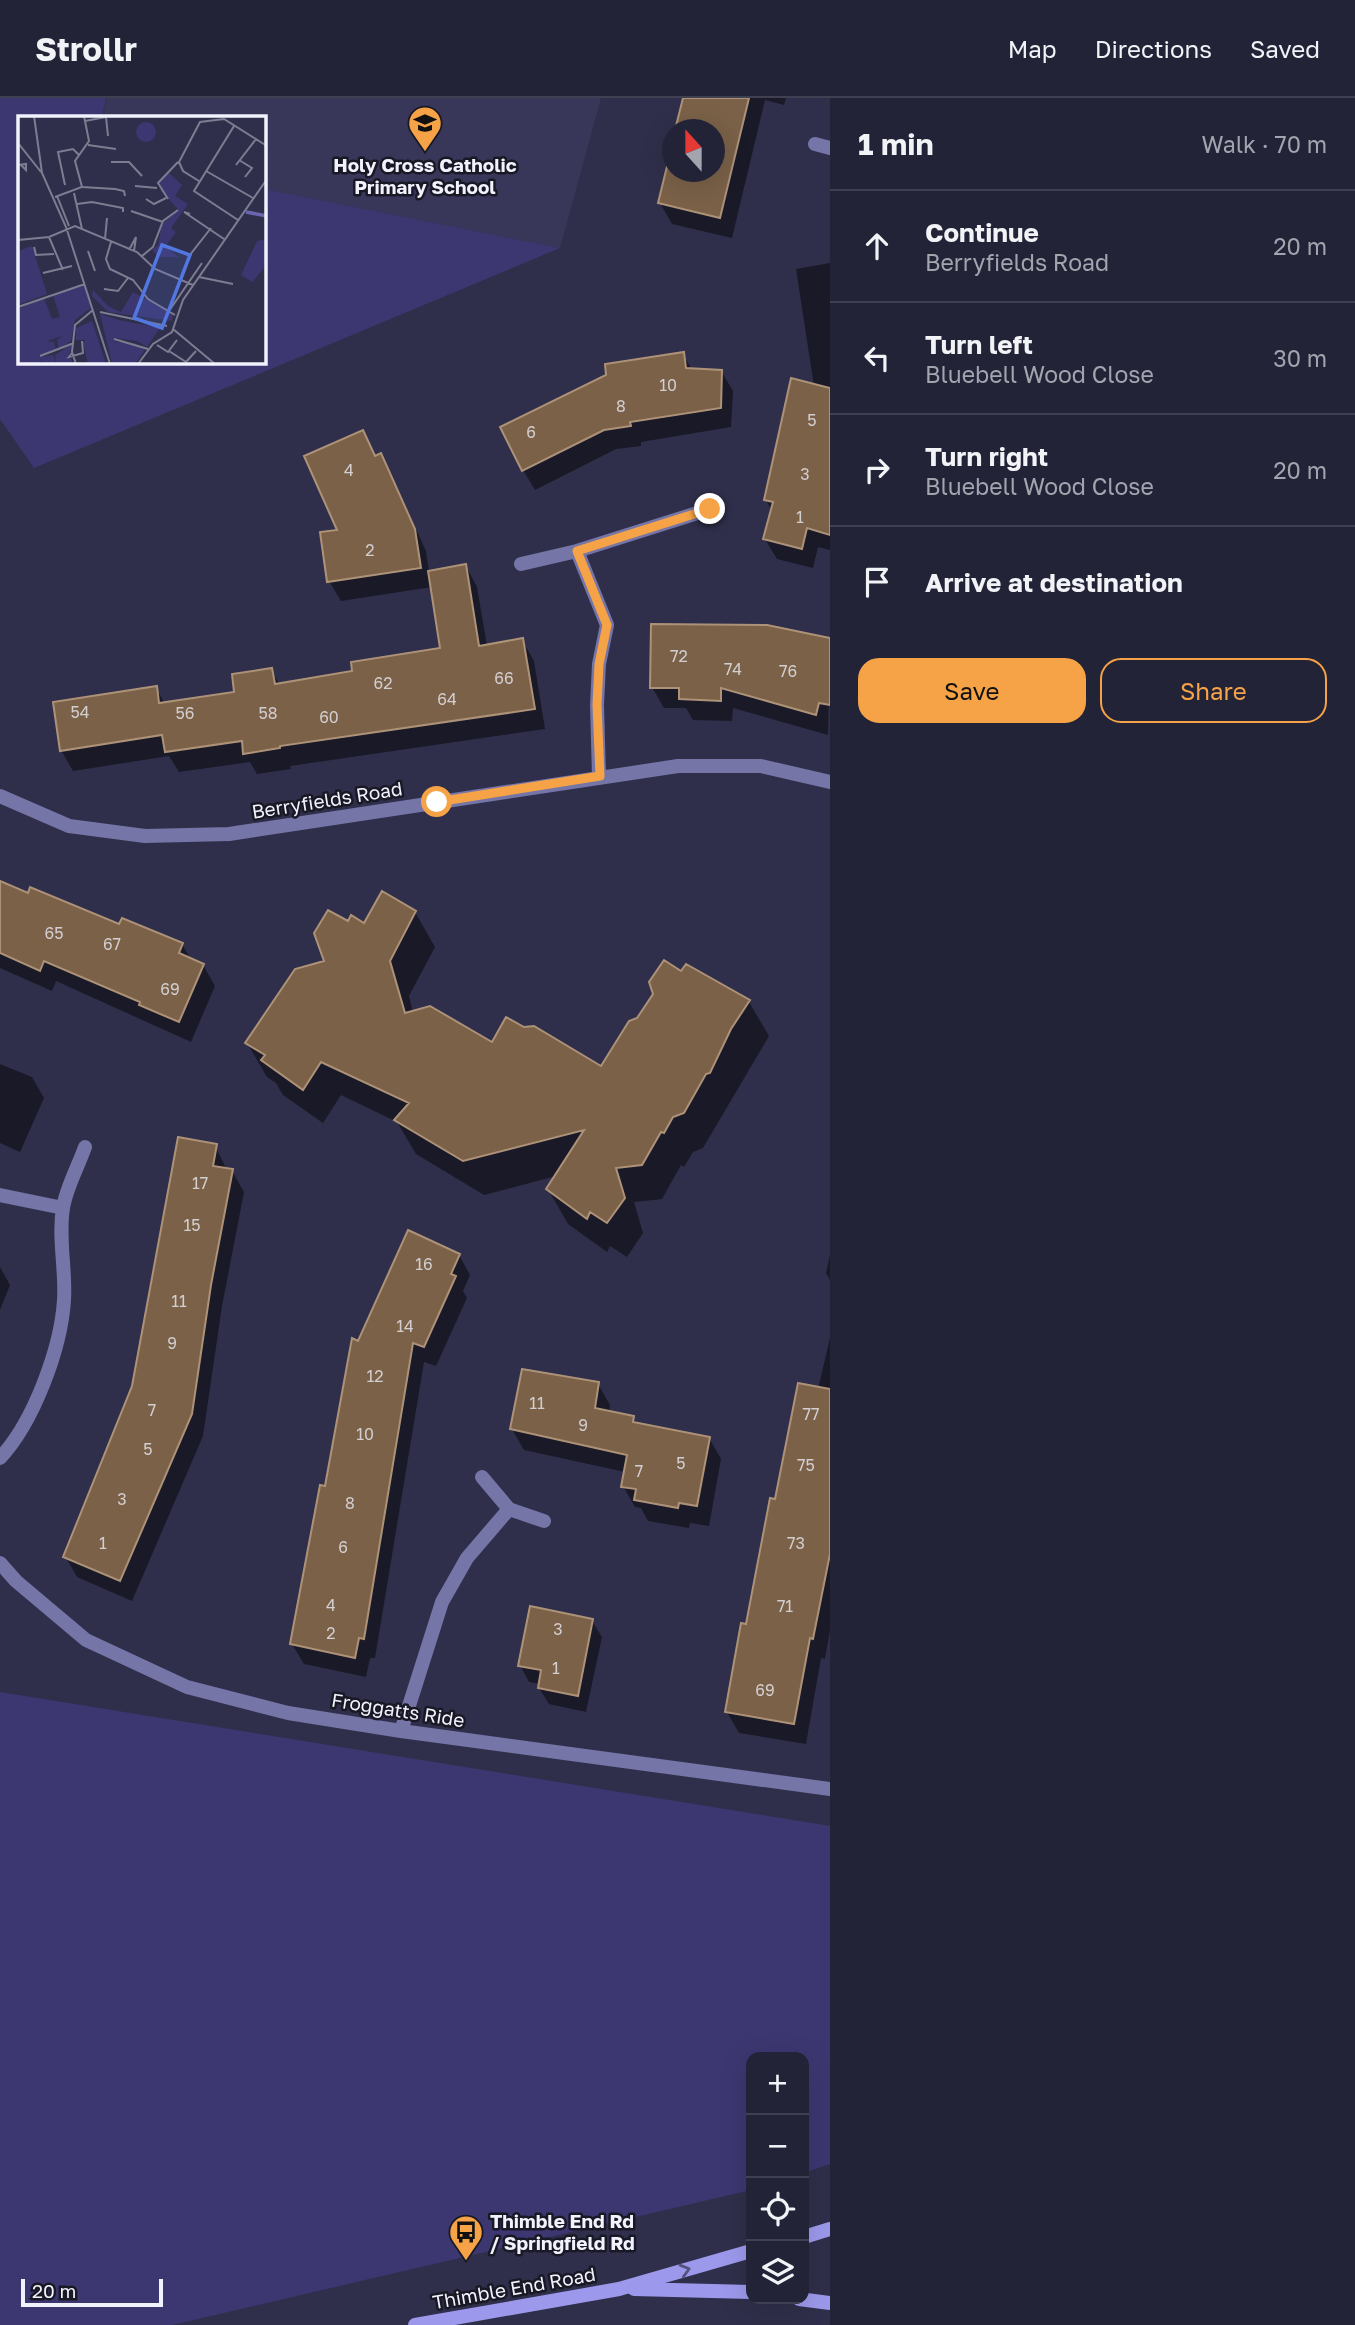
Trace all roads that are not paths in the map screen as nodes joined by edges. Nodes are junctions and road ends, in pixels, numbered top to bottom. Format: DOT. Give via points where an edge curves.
graph roads {
  1 [pos="815,144"];
  2 [pos="830,148"];
  3 [pos="710,509"];
  4 [pos="577,551"];
  5 [pos="521,564"];
  6 [pos="600,776"];
  7 [pos="830,782"];
  8 [pos="0,796"];
  9 [pos="85,1147"];
  10 [pos="0,1195"];
  11 [pos="63,1208"];
  12 [pos="0,1458"];
  13 [pos="482,1477"];
  14 [pos="509,1509"];
  15 [pos="544,1521"];
  16 [pos="0,1563"];
  17 [pos="401,1731"];
  18 [pos="830,1789"];
  19 [pos="830,2229"];
  20 [pos="809,2235"];
  21 [pos="746,2252"];
  22 [pos="619,2288"];
  23 [pos="746,2292"];
  24 [pos="809,2300"];
  25 [pos="830,2303"];
  26 [pos="415,2325"];
  1 -- 2 [label="street"];
  3 -- 4 [label="street"];
  4 -- 5 [label="street"];
  4 -- 6 [label="street" via="607,625 597,705"];
  6 -- 7 [label="street, Berryfields Road" via="726,764 761,766"];
  6 -- 8 [label="street, Berryfields Road" via="229,834 145,836 69,826"];
  9 -- 11 [label="street"];
  10 -- 11 [label="street"];
  11 -- 12 [label="street" via="64,1301 58,1341 13,1445"];
  13 -- 14 [label="street"];
  14 -- 15 [label="street"];
  14 -- 17 [label="street" via="467,1558 442,1602"];
  16 -- 17 [label="street, Froggatts Ride" via="86,1640 187,1687 288,1713"];
  17 -- 18 [label="street, Froggatts Ride"];
  19 -- 20 [label="street"];
  22 -- 21 [label="street, Thimble End Road, one-way"];
  22 -- 23 [label="street, Thimble End Road"];
  22 -- 26 [label="street, Thimble End Road"];
  24 -- 25 [label="street"];
}
